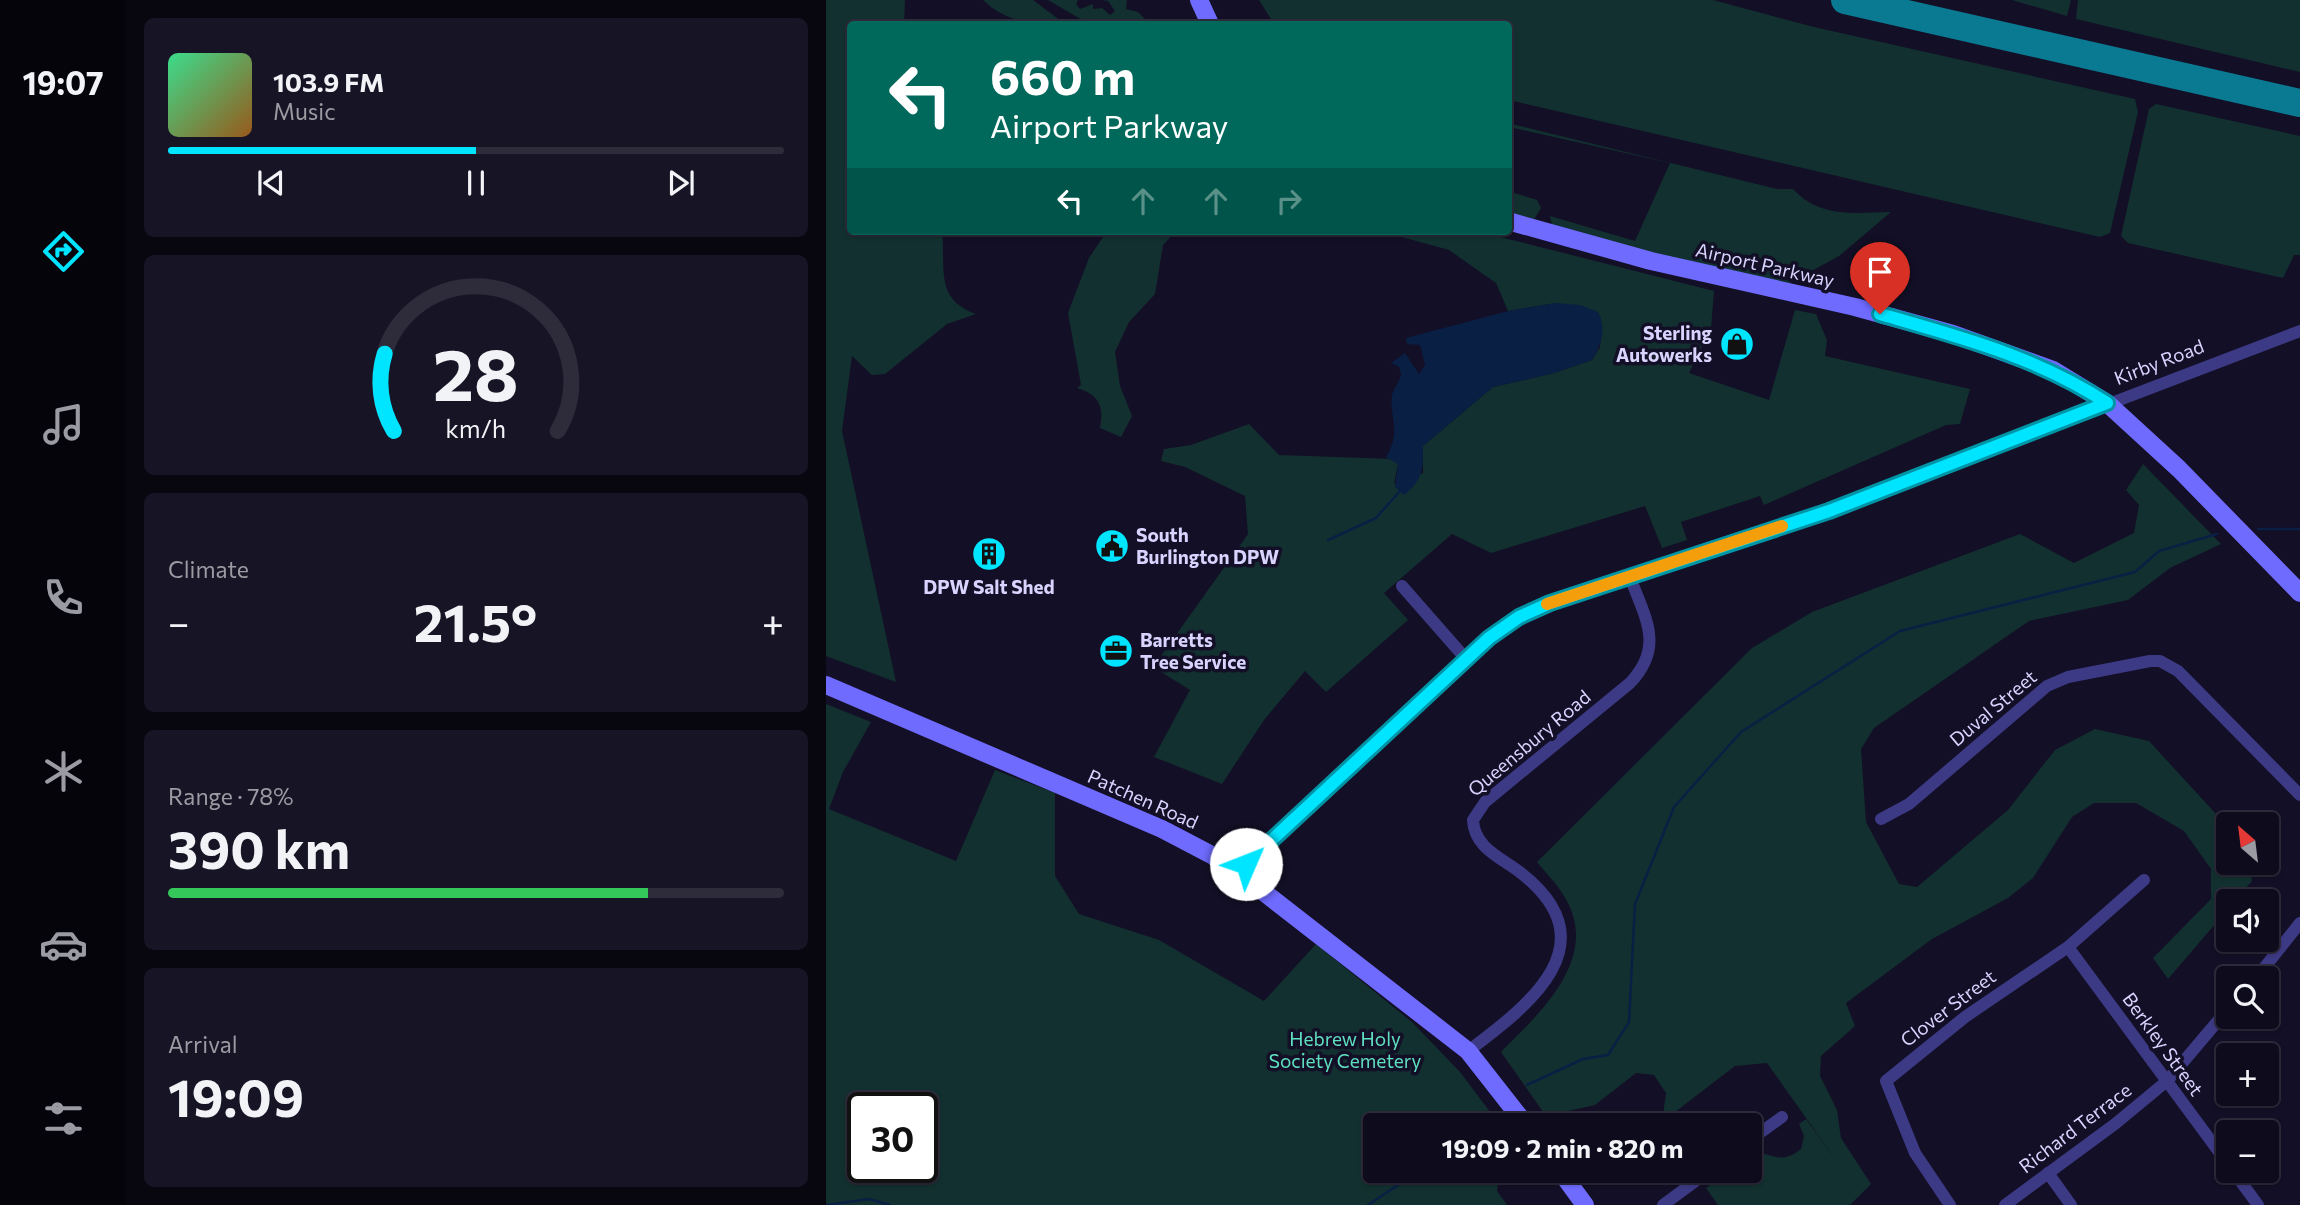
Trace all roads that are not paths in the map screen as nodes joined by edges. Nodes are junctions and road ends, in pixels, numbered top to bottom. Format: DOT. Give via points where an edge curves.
graph roads {
  1 [pos="1199,0"];
  2 [pos="1209,21"];
  3 [pos="1512,222"];
  4 [pos="2300,331"];
  5 [pos="2107,403"];
  6 [pos="1630,577"];
  7 [pos="1402,586"];
  8 [pos="2300,593"];
  9 [pos="1466,659"];
  10 [pos="826,685"];
  11 [pos="2300,795"];
  12 [pos="1881,818"];
  13 [pos="1239,871"];
  14 [pos="2144,880"];
  15 [pos="2300,923"];
  16 [pos="2068,947"];
  17 [pos="2266,966"];
  18 [pos="2216,1023"];
  19 [pos="1468,1051"];
  20 [pos="2167,1081"];
  21 [pos="1517,1113"];
  22 [pos="1782,1117"];
  23 [pos="1762,1131"];
  24 [pos="2216,1148"];
  25 [pos="2048,1173"];
  26 [pos="1568,1183"];
  27 [pos="1693,1183"];
  28 [pos="2242,1183"];
  29 [pos="1584,1205"];
  30 [pos="1663,1205"];
  31 [pos="1950,1205"];
  32 [pos="2005,1205"];
  33 [pos="2071,1205"];
  34 [pos="2258,1205"];
  1 -- 2 [label="main road"];
  3 -- 5 [label="main road, Airport Parkway" via="1639,258 1953,334 2053,370"];
  4 -- 5 [label="street, Kirby Road"];
  5 -- 6 [label="street, Kirby Road" via="1829,511"];
  5 -- 8 [label="main road, Airport Parkway"];
  6 -- 9 [label="street, Kirby Road" via="1535,608"];
  6 -- 19 [label="street, Queensbury Road" via="1650,636 1646,664 1609,701 1485,802 1473,820 1478,841 1548,898 1559,919 1562,940 1554,967 1539,990"];
  7 -- 9 [label="street"];
  9 -- 13 [label="street, Kirby Road"];
  10 -- 13 [label="main road, Patchen Road" via="1162,829"];
  11 -- 12 [label="street, Duval Street" via="2178,671 2150,661 2068,677 2047,686 1909,804"];
  13 -- 19 [label="main road, Patchen Road"];
  14 -- 16 [label="street, Clover Street"];
  15 -- 17 [label="street"];
  16 -- 20 [label="street, Berkley Street"];
  16 -- 31 [label="street, Clover Street" via="1965,1017 1886,1081 1915,1153"];
  18 -- 20 [label="street, Richard Terrace"];
  19 -- 21 [label="main road, Patchen Road"];
  20 -- 24 [label="street, Berkley Street"];
  20 -- 25 [label="street, Richard Terrace"];
  22 -- 23 [label="street"];
  25 -- 32 [label="street, Richard Terrace"];
  25 -- 33 [label="street"];
  26 -- 29 [label="main road"];
  27 -- 30 [label="street"];
  28 -- 34 [label="street"];
}
